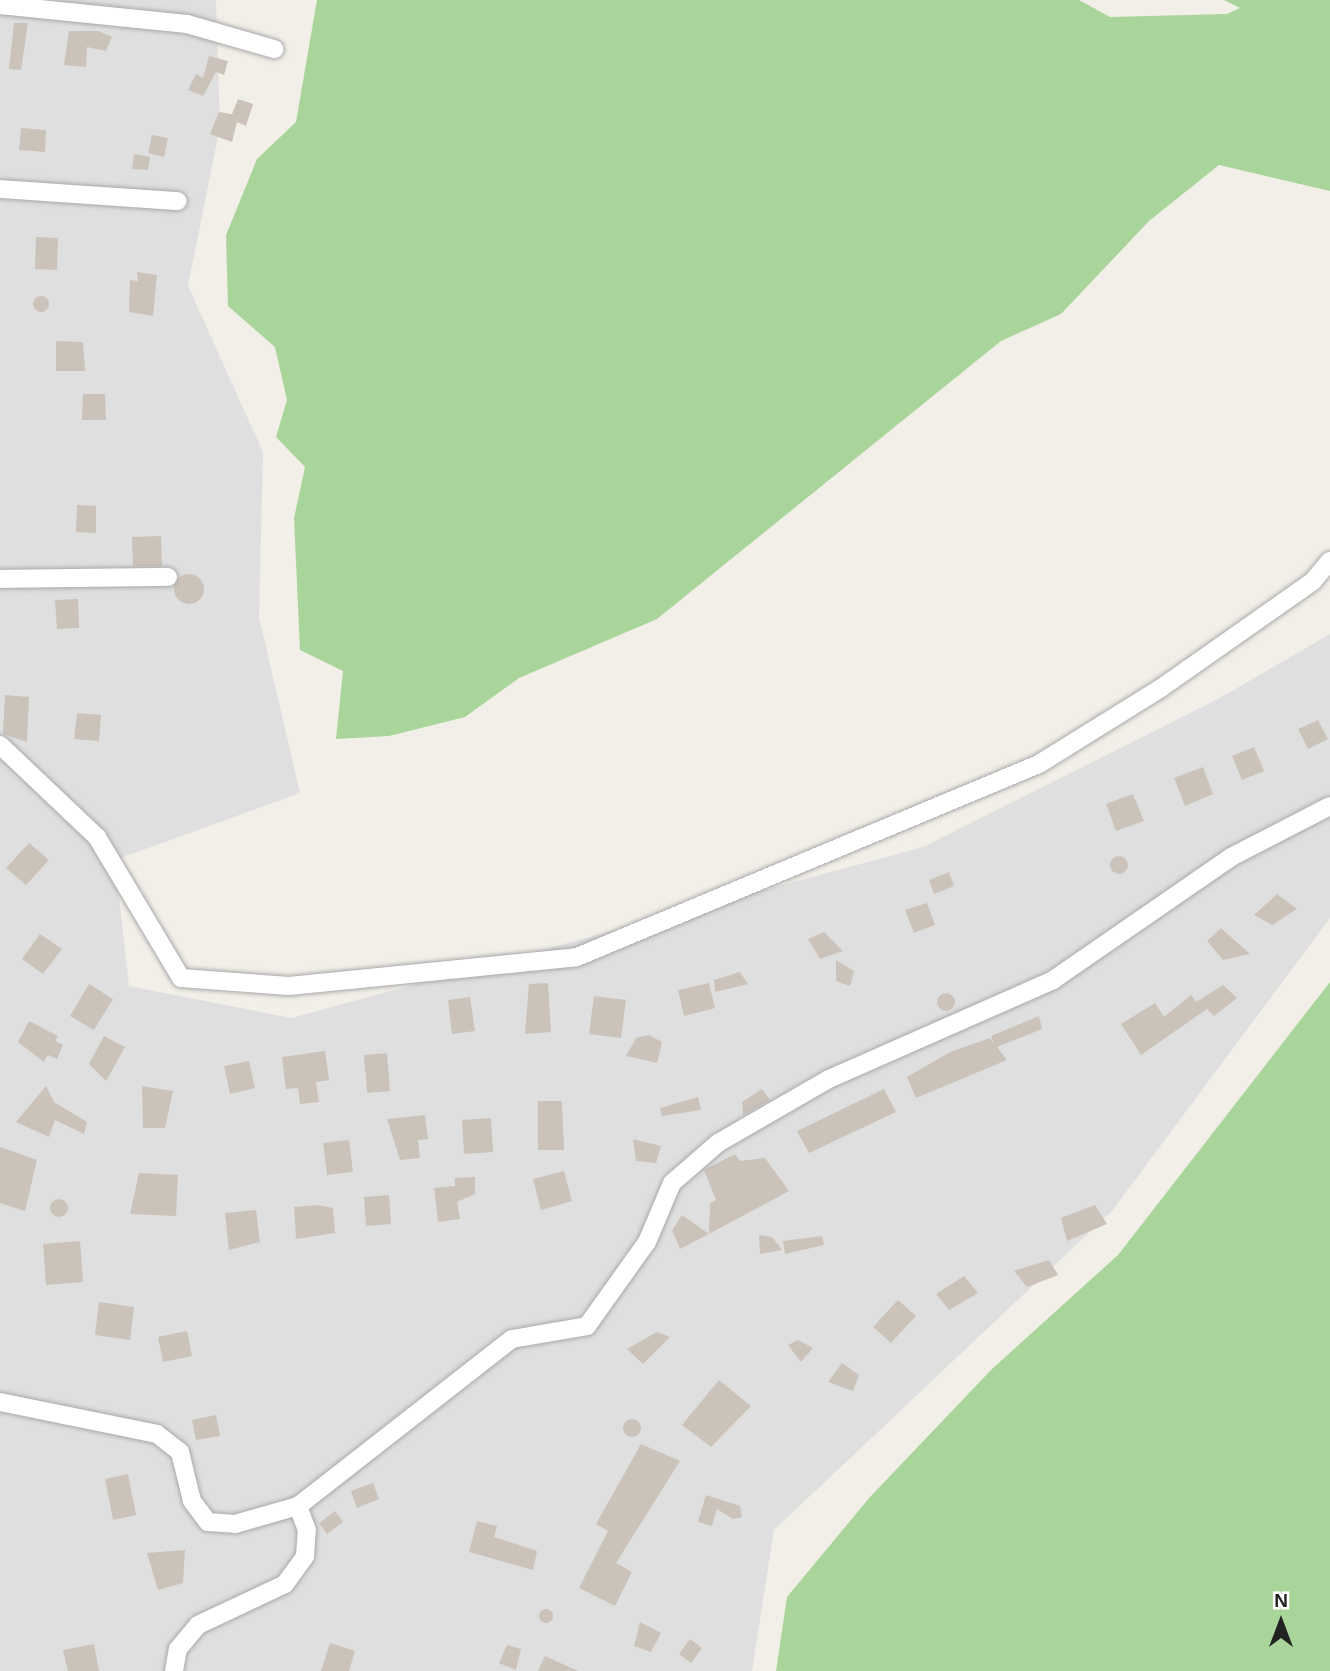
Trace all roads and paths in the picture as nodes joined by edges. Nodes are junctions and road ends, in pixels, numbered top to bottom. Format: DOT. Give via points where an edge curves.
graph roads {
  1 [pos="0,5"];
  2 [pos="274,49"];
  3 [pos="0,189"];
  4 [pos="178,201"];
  5 [pos="1330,561"];
  6 [pos="168,577"];
  7 [pos="0,579"];
  8 [pos="0,745"];
  9 [pos="1330,806"];
  10 [pos="0,1402"];
  11 [pos="298,1506"];
  12 [pos="174,1671"];
  1 -- 2 [label="street" via="187,24"];
  3 -- 4 [label="street"];
  5 -- 8 [label="street" via="1313,581 1161,688 1039,764 577,957 289,986 181,978 97,836"];
  6 -- 7 [label="street"];
  9 -- 11 [label="street" via="1231,857 1053,980 829,1079 718,1143 671,1183 647,1242 587,1326 512,1339"];
  10 -- 11 [label="street" via="157,1434 180,1452 192,1501 208,1522 235,1524"];
  11 -- 12 [label="street" via="307,1530 305,1556 285,1584 198,1625 178,1649"];
}
